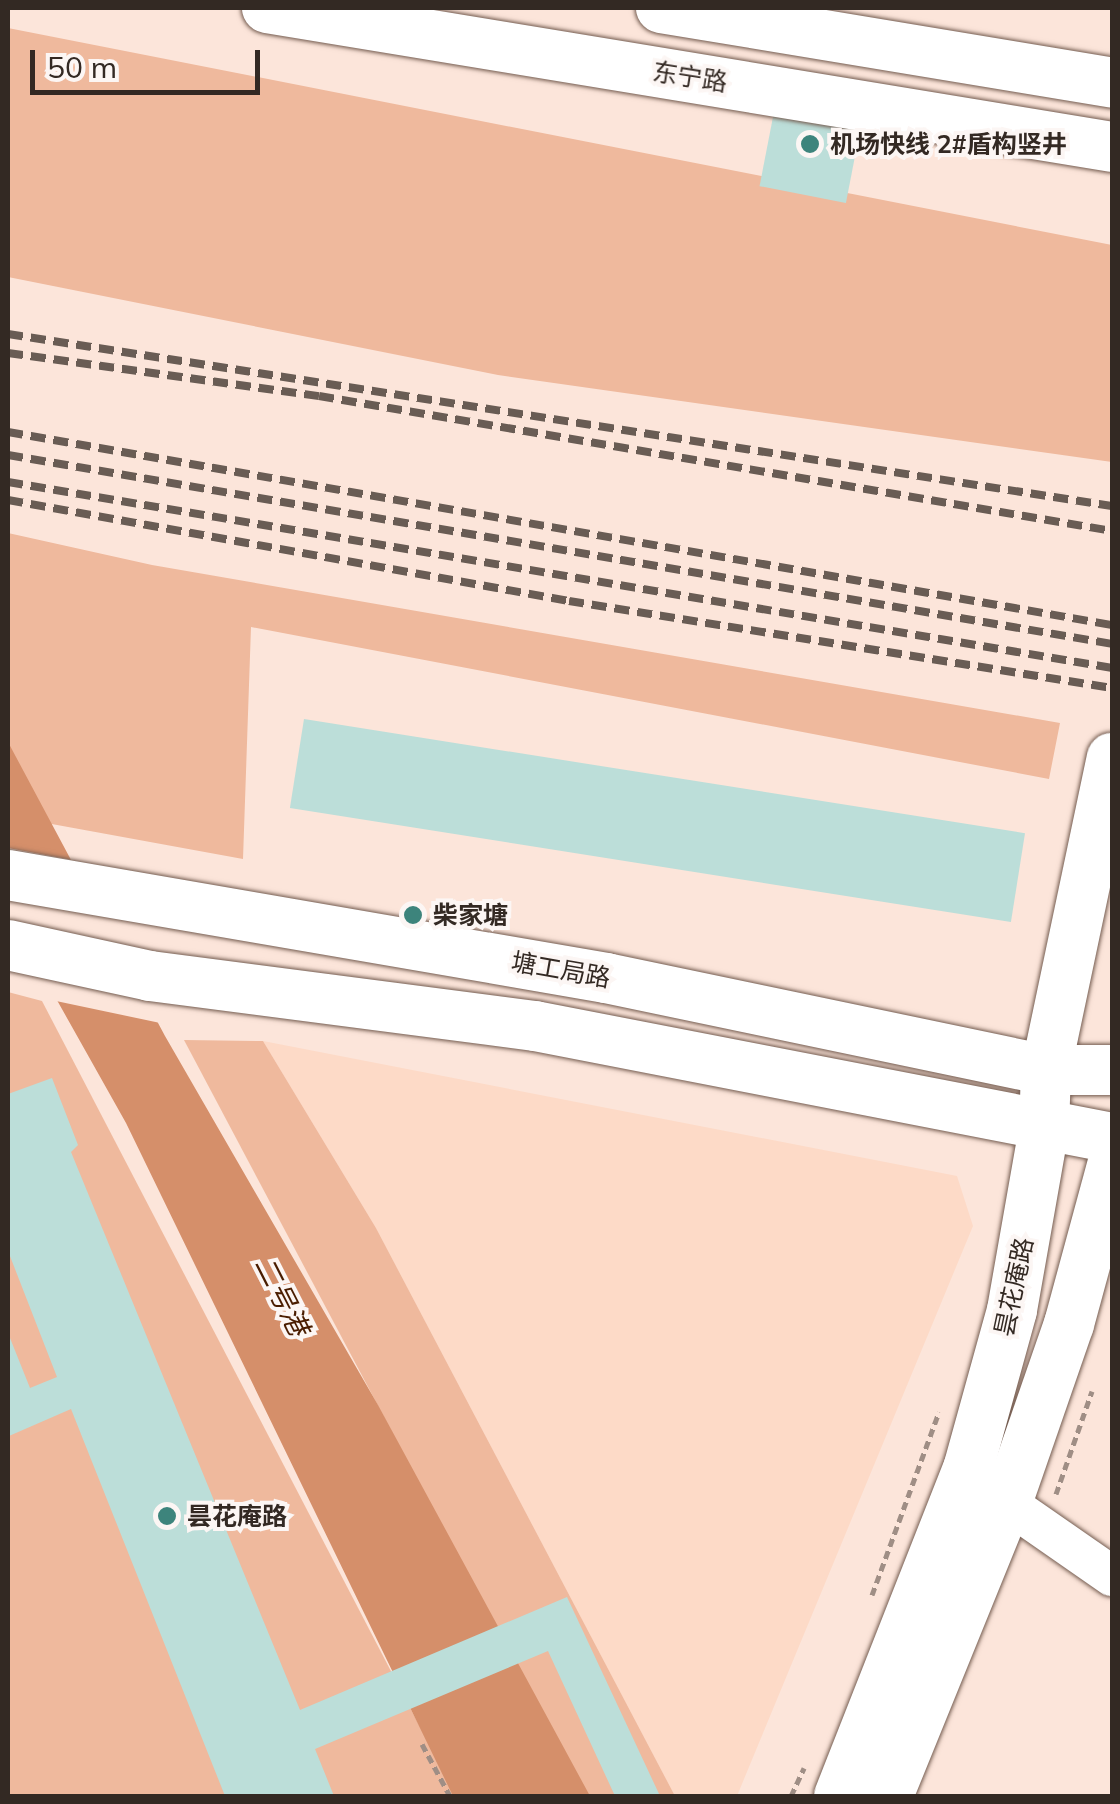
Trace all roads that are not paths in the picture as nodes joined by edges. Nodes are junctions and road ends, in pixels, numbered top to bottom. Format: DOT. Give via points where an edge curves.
graph roads {
  1 [pos="267,8"];
  2 [pos="681,9"];
  3 [pos="1112,83"];
  4 [pos="1112,147"];
  5 [pos="1112,758"];
  6 [pos="8,875"];
  7 [pos="12,946"];
  8 [pos="1046,1070"];
  9 [pos="1112,1070"];
  10 [pos="1044,1128"];
  11 [pos="1112,1138"];
  12 [pos="1112,1166"];
  13 [pos="1007,1503"];
  14 [pos="1112,1576"];
  15 [pos="822,1779"];
  16 [pos="888,1796"];
  1 -- 4 [label="main road, 东宁路"];
  2 -- 3 [label="main road"];
  5 -- 8 [label="main road, 昙花庵路"];
  6 -- 8 [label="main road, 塘工局路" via="606,978"];
  7 -- 10 [label="main road" via="150,976 535,1026"];
  8 -- 9 [label="main road, 塘工局路"];
  8 -- 10 [label="main road, 昙花庵路"];
  10 -- 11 [label="main road"];
  10 -- 15 [label="main road, 昙花庵路" via="1012,1310 968,1470"];
  12 -- 13 [label="main road" via="1069,1324"];
  13 -- 14 [label="street"];
  13 -- 16 [label="main road"];
}
